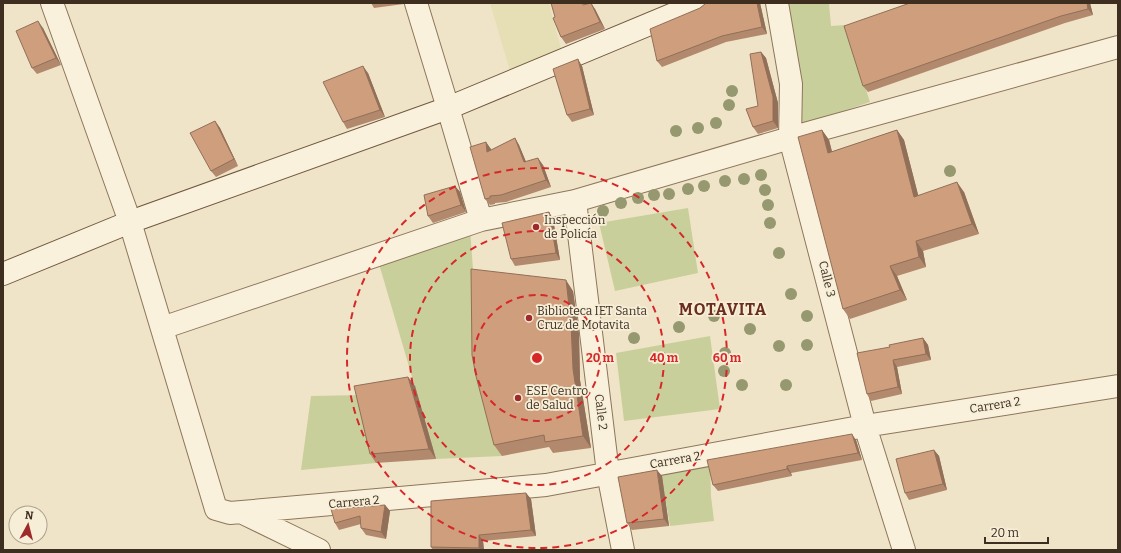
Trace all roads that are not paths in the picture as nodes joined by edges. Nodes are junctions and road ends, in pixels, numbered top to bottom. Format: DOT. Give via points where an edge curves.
graph roads {
  1 [pos="52,3"];
  2 [pos="416,3"];
  3 [pos="700,3"];
  4 [pos="777,3"];
  5 [pos="1118,47"];
  6 [pos="448,108"];
  7 [pos="790,138"];
  8 [pos="575,201"];
  9 [pos="481,220"];
  10 [pos="130,222"];
  11 [pos="3,274"];
  12 [pos="162,328"];
  13 [pos="1118,386"];
  14 [pos="865,426"];
  15 [pos="608,473"];
  16 [pos="236,512"];
  17 [pos="319,550"];
  18 [pos="623,550"];
  19 [pos="904,550"];
  1 -- 10 [label="street"];
  2 -- 6 [label="street"];
  3 -- 6 [label="street"];
  4 -- 7 [label="street, Calle 3" via="791,84"];
  5 -- 7 [label="street"];
  6 -- 9 [label="street"];
  6 -- 10 [label="street"];
  7 -- 8 [label="street"];
  7 -- 14 [label="street, Calle 3"];
  8 -- 9 [label="street"];
  8 -- 15 [label="street, Calle 2"];
  9 -- 12 [label="street"];
  10 -- 11 [label="street"];
  10 -- 12 [label="street"];
  12 -- 16 [label="street" via="216,509"];
  13 -- 14 [label="street, Carrera 2"];
  14 -- 15 [label="street, Carrera 2"];
  14 -- 19 [label="street, Calle 3"];
  15 -- 16 [label="street, Carrera 2" via="546,485"];
  15 -- 18 [label="street, Calle 2"];
  16 -- 17 [label="street"];
}
